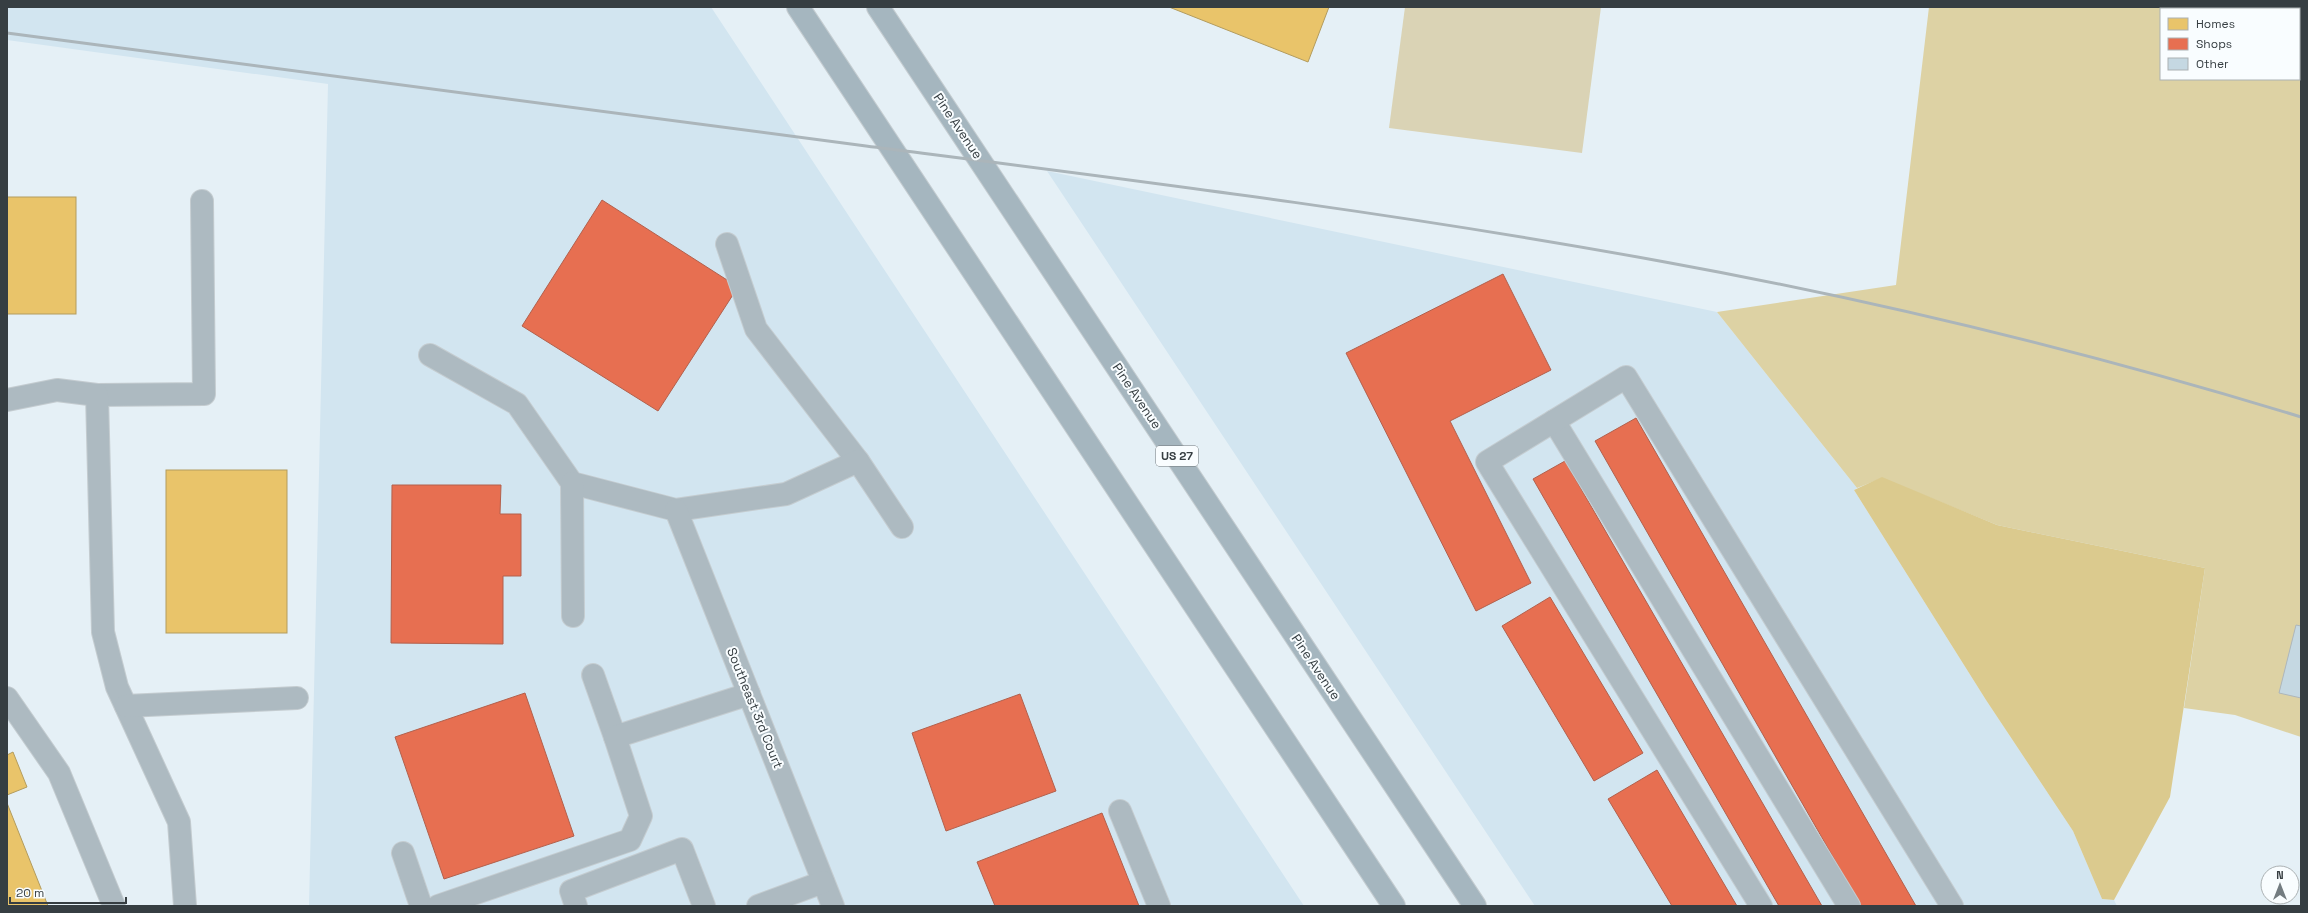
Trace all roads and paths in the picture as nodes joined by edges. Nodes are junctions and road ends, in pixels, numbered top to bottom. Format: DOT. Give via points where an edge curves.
graph roads {
  1 [pos="798,7"];
  2 [pos="878,7"];
  3 [pos="202,201"];
  4 [pos="726,244"];
  5 [pos="430,355"];
  6 [pos="96,395"];
  7 [pos="7,400"];
  8 [pos="1554,421"];
  9 [pos="858,461"];
  10 [pos="572,483"];
  11 [pos="676,510"];
  12 [pos="902,527"];
  13 [pos="573,616"];
  14 [pos="593,676"];
  15 [pos="749,694"];
  16 [pos="7,698"];
  17 [pos="297,698"];
  18 [pos="126,706"];
  19 [pos="615,737"];
  20 [pos="1120,811"];
  21 [pos="402,853"];
  22 [pos="823,882"];
  23 [pos="114,906"];
  24 [pos="185,906"];
  25 [pos="421,906"];
  26 [pos="438,906"];
  27 [pos="576,906"];
  28 [pos="704,906"];
  29 [pos="758,906"];
  30 [pos="833,906"];
  31 [pos="1159,906"];
  32 [pos="1394,906"];
  33 [pos="1475,906"];
  34 [pos="1761,906"];
  35 [pos="1849,906"];
  36 [pos="1952,906"];
  1 -- 32 [label="highway"];
  2 -- 33 [label="highway, Pine Avenue / US 27"];
  3 -- 6 [label="street" via="204,394"];
  4 -- 9 [label="street" via="756,329"];
  5 -- 10 [label="street" via="517,404"];
  6 -- 7 [label="street" via="57,390"];
  6 -- 18 [label="street" via="103,632 117,687"];
  8 -- 34 [label="street" via="1487,462"];
  8 -- 35 [label="street"];
  8 -- 36 [label="street" via="1626,377"];
  9 -- 11 [label="street" via="786,494"];
  9 -- 12 [label="street"];
  10 -- 11 [label="street"];
  10 -- 13 [label="street"];
  11 -- 15 [label="street, Southeast 3rd Court"];
  14 -- 19 [label="street"];
  15 -- 19 [label="street"];
  15 -- 22 [label="street, Southeast 3rd Court"];
  16 -- 23 [label="street" via="59,773"];
  17 -- 18 [label="street"];
  18 -- 24 [label="street" via="179,822"];
  19 -- 26 [label="street" via="641,816 630,840"];
  20 -- 31 [label="street"];
  21 -- 25 [label="street"];
  22 -- 29 [label="street"];
  22 -- 30 [label="street, Southeast 3rd Court"];
  27 -- 28 [label="street" via="571,891 682,849"];
}
